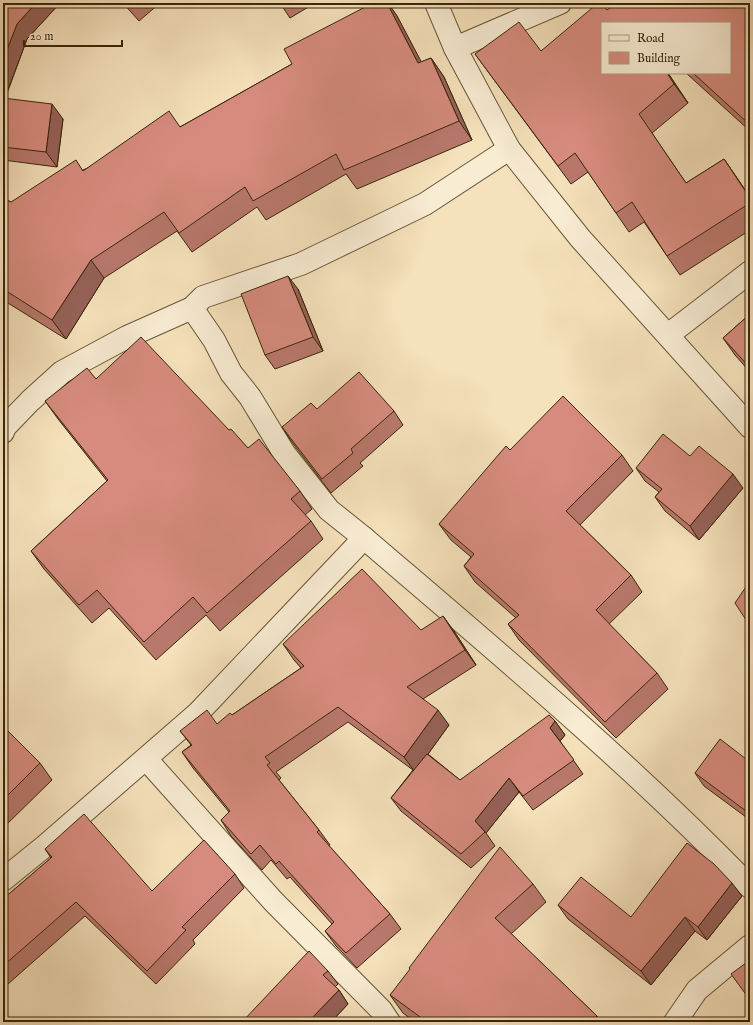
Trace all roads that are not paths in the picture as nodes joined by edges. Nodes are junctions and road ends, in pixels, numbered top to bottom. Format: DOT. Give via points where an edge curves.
graph roads {
  1 [pos="436,3"];
  2 [pos="560,3"];
  3 [pos="455,48"];
  4 [pos="509,149"];
  5 [pos="750,272"];
  6 [pos="192,308"];
  7 [pos="668,336"];
  8 [pos="750,427"];
  9 [pos="3,432"];
  10 [pos="364,538"];
  11 [pos="146,759"];
  12 [pos="3,880"];
  13 [pos="750,887"];
  14 [pos="750,946"];
  15 [pos="380,1018"];
  16 [pos="674,1022"];
  1 -- 3 [label="street"];
  2 -- 3 [label="street"];
  3 -- 4 [label="street"];
  4 -- 6 [label="street" via="425,204 301,264 203,297"];
  4 -- 7 [label="street" via="580,238"];
  5 -- 7 [label="street"];
  6 -- 9 [label="street" via="127,337 62,372 30,401"];
  6 -- 10 [label="street" via="284,453 329,510"];
  7 -- 8 [label="street"];
  10 -- 11 [label="street" via="198,713"];
  10 -- 13 [label="street" via="569,714 701,836"];
  11 -- 12 [label="street"];
  11 -- 15 [label="street"];
  14 -- 16 [label="street" via="697,990"];
}
